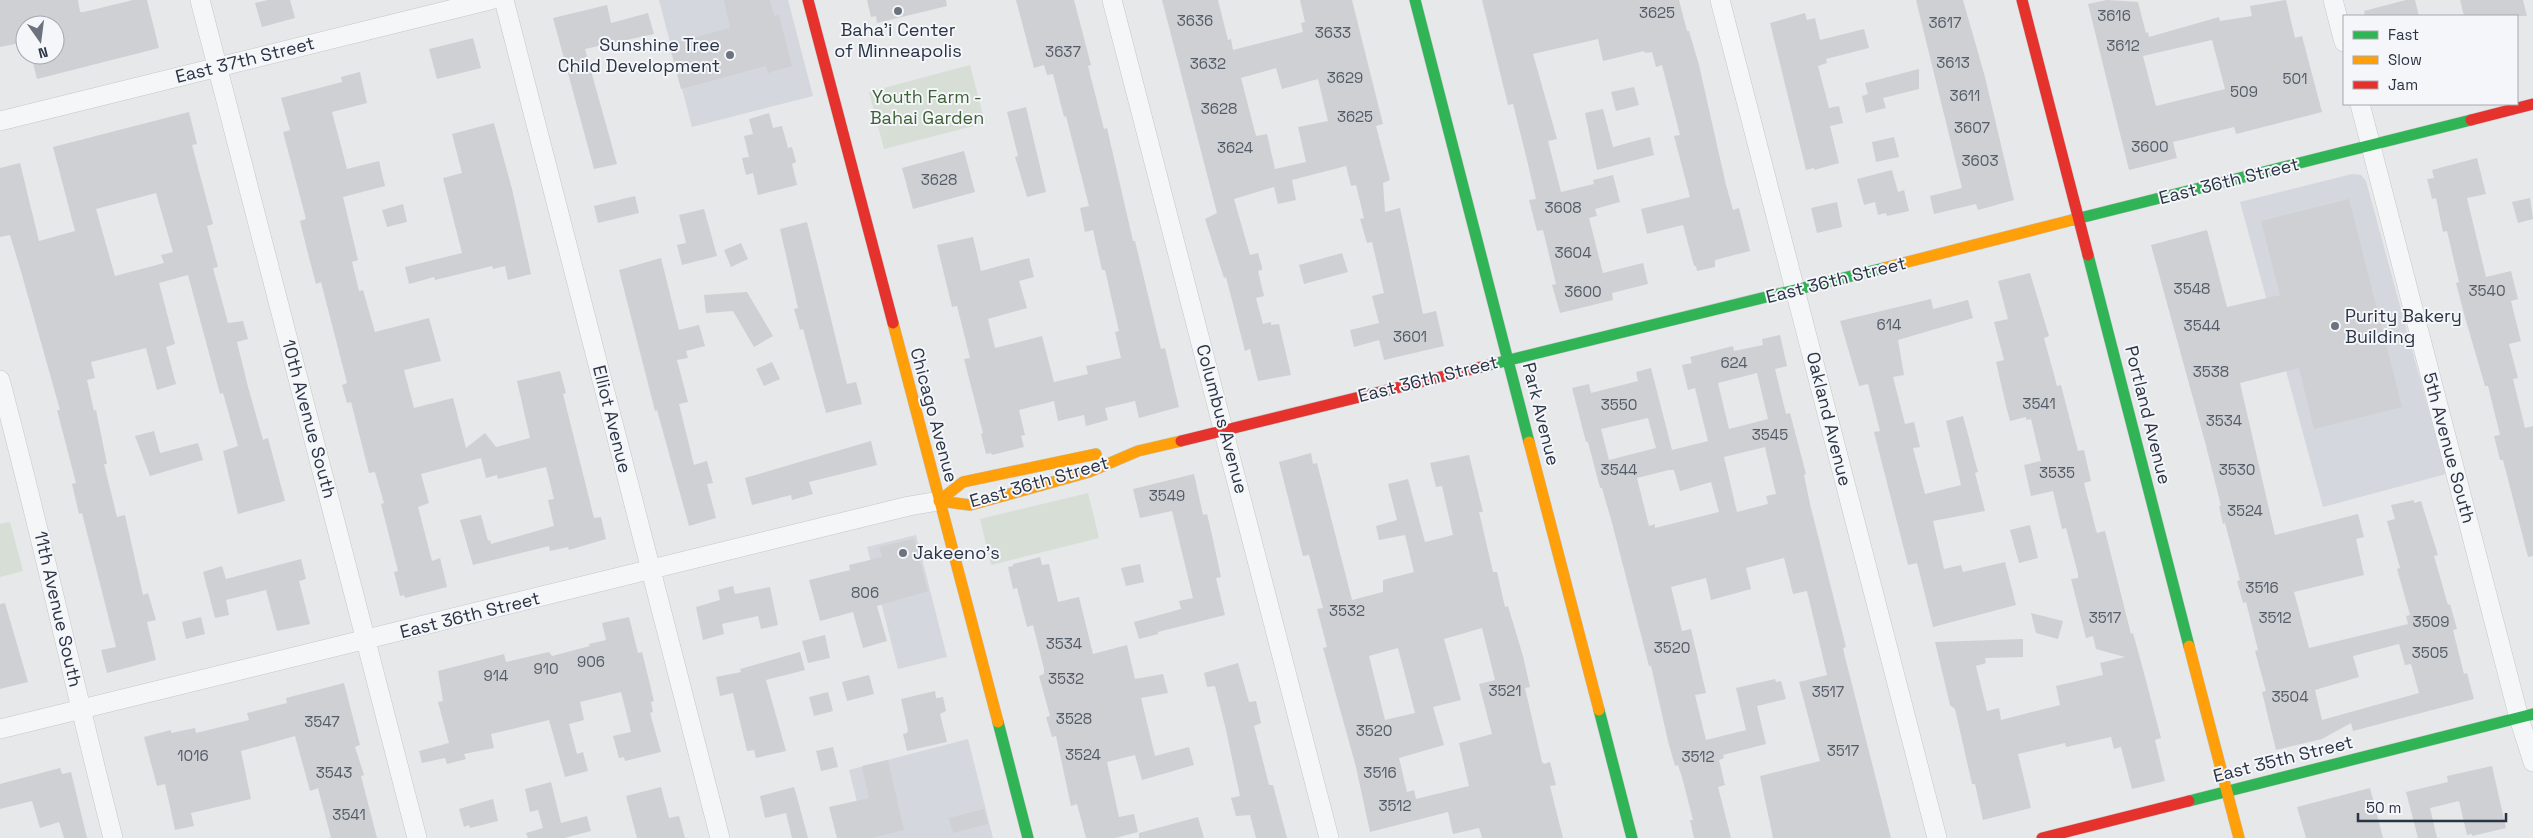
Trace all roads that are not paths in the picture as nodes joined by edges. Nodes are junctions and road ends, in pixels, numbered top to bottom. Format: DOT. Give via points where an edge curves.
graph roads {
  1 [pos="200,0"];
  2 [pos="490,0"];
  3 [pos="504,0"];
  4 [pos="808,0"];
  5 [pos="1112,0"];
  6 [pos="1415,0"];
  7 [pos="1720,0"];
  8 [pos="2022,0"];
  9 [pos="2333,0"];
  10 [pos="2343,38"];
  11 [pos="217,68"];
  12 [pos="2533,104"];
  13 [pos="2360,105"];
  14 [pos="0,121"];
  15 [pos="2371,146"];
  16 [pos="2079,220"];
  17 [pos="1796,290"];
  18 [pos="1509,360"];
  19 [pos="0,380"];
  20 [pos="1224,429"];
  21 [pos="1138,451"];
  22 [pos="939,501"];
  23 [pos="651,570"];
  24 [pos="366,640"];
  25 [pos="80,709"];
  26 [pos="2526,716"];
  27 [pos="0,729"];
  28 [pos="2533,762"];
  29 [pos="2226,792"];
  30 [pos="113,838"];
  31 [pos="416,838"];
  32 [pos="720,838"];
  33 [pos="1028,838"];
  34 [pos="1329,838"];
  35 [pos="1632,838"];
  36 [pos="1938,838"];
  37 [pos="2042,838"];
  38 [pos="2239,838"];
  1 -- 11 [label="street, 10th Avenue South"];
  2 -- 11 [label="street, East 37th Street"];
  3 -- 23 [label="street, Elliot Avenue"];
  4 -- 22 [label="street, Chicago Avenue"];
  5 -- 20 [label="street, Columbus Avenue"];
  6 -- 18 [label="street, Park Avenue"];
  7 -- 17 [label="street, Oakland Avenue"];
  8 -- 16 [label="street, Portland Avenue"];
  9 -- 10 [label="street"];
  11 -- 14 [label="street, East 37th Street"];
  11 -- 24 [label="street, 10th Avenue South"];
  12 -- 15 [label="street, East 36th Street"];
  13 -- 15 [label="street, 5th Avenue South"];
  15 -- 16 [label="street, East 36th Street"];
  15 -- 26 [label="street, 5th Avenue South"];
  16 -- 17 [label="street, East 36th Street"];
  16 -- 29 [label="street, Portland Avenue"];
  17 -- 18 [label="street, East 36th Street"];
  17 -- 36 [label="street, Oakland Avenue"];
  18 -- 20 [label="street, East 36th Street"];
  18 -- 35 [label="street, Park Avenue"];
  19 -- 25 [label="street, 11th Avenue South" via="35,508"];
  20 -- 21 [label="street, East 36th Street"];
  20 -- 34 [label="street, Columbus Avenue"];
  21 -- 22 [label="street, East 36th Street" via="1089,472 970,505"];
  21 -- 22 [label="street, East 36th Street" via="1084,455 963,482"];
  22 -- 23 [label="street, East 36th Street"];
  22 -- 33 [label="street, Chicago Avenue"];
  23 -- 24 [label="street, East 36th Street"];
  23 -- 32 [label="street, Elliot Avenue"];
  24 -- 25 [label="street, East 36th Street"];
  24 -- 31 [label="street, 10th Avenue South"];
  25 -- 27 [label="street, East 36th Street"];
  25 -- 30 [label="street, 11th Avenue South"];
  26 -- 28 [label="street, 5th Avenue South"];
  26 -- 29 [label="street, East 35th Street"];
  29 -- 37 [label="street, East 35th Street"];
  29 -- 38 [label="street, Portland Avenue"];
}
